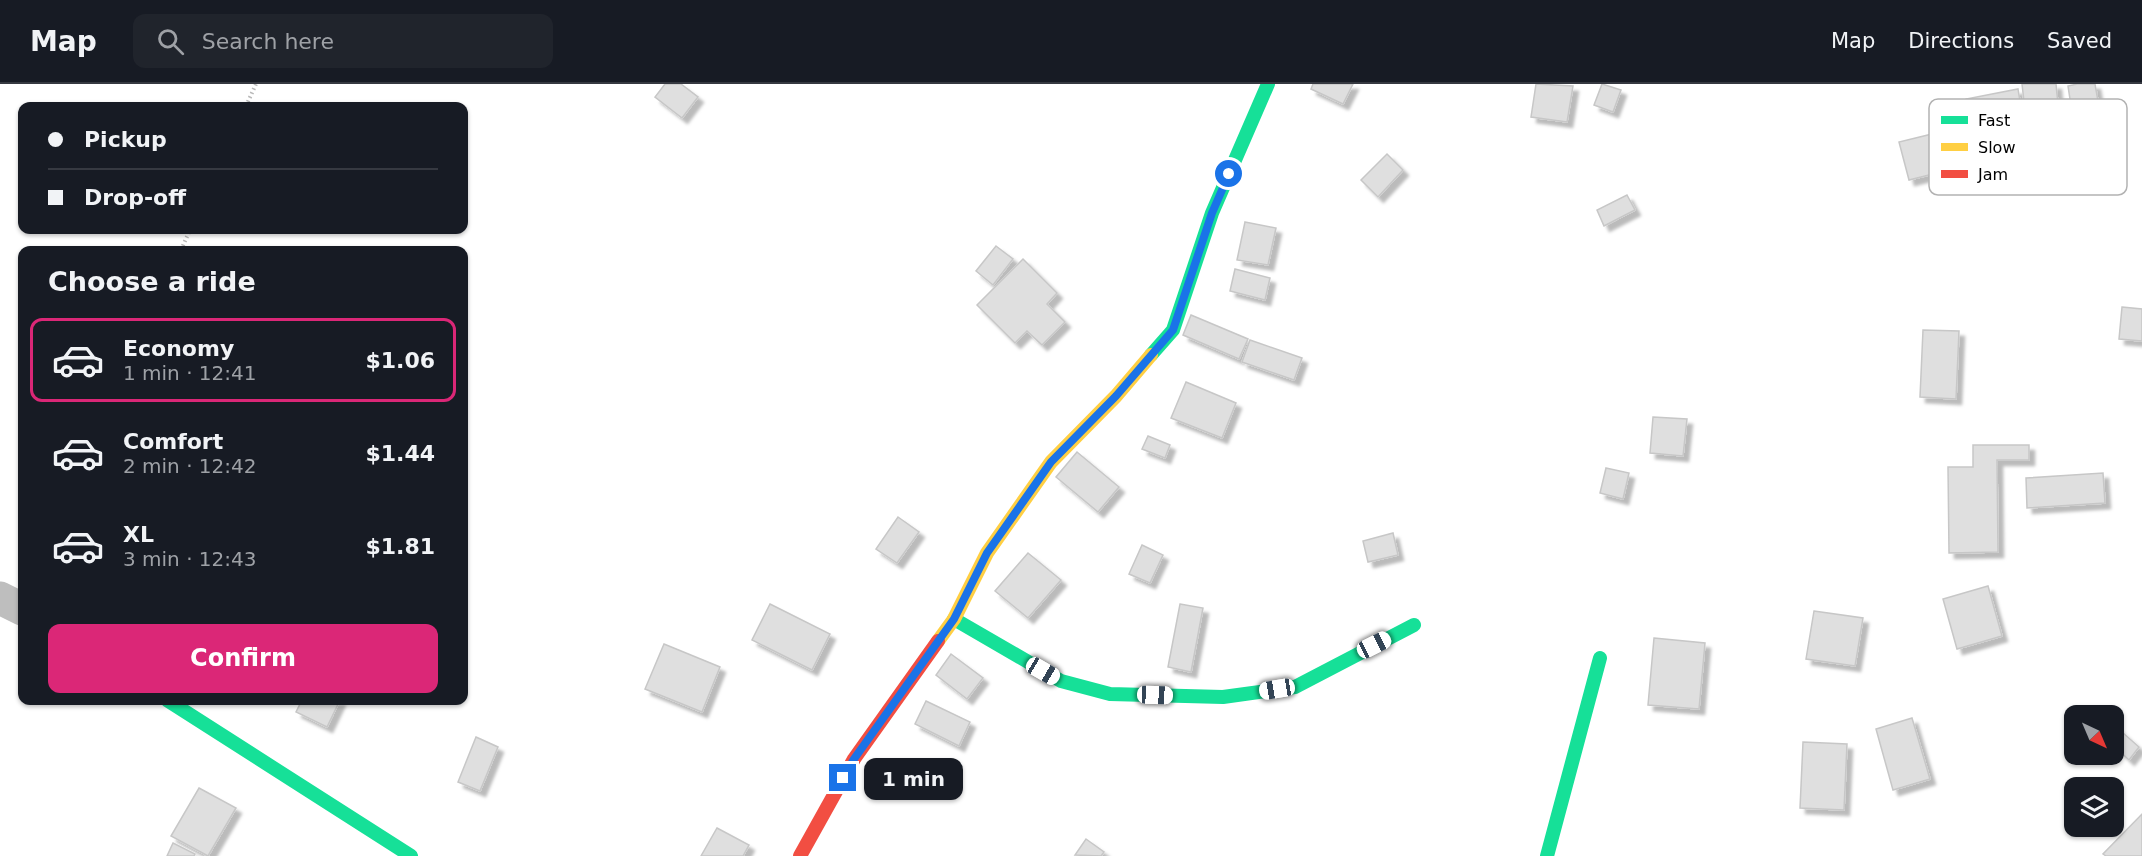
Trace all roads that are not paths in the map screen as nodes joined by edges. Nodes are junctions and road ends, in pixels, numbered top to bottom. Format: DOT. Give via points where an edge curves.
graph roads {
  1 [pos="1268,84"];
  2 [pos="0,598"];
  3 [pos="18,607"];
  4 [pos="954,619"];
  5 [pos="1414,625"];
  6 [pos="1600,658"];
  7 [pos="175,705"];
  8 [pos="411,856"];
  9 [pos="800,856"];
  10 [pos="1547,856"];
  1 -- 4 [label="street" via="1212,213 1173,330 1051,462 987,553"];
  2 -- 3 [label="street"];
  4 -- 5 [label="street" via="1061,681 1110,694 1223,697 1295,687"];
  4 -- 9 [label="street" via="854,759"];
  6 -- 10 [label="street"];
  7 -- 8 [label="street"];
}
